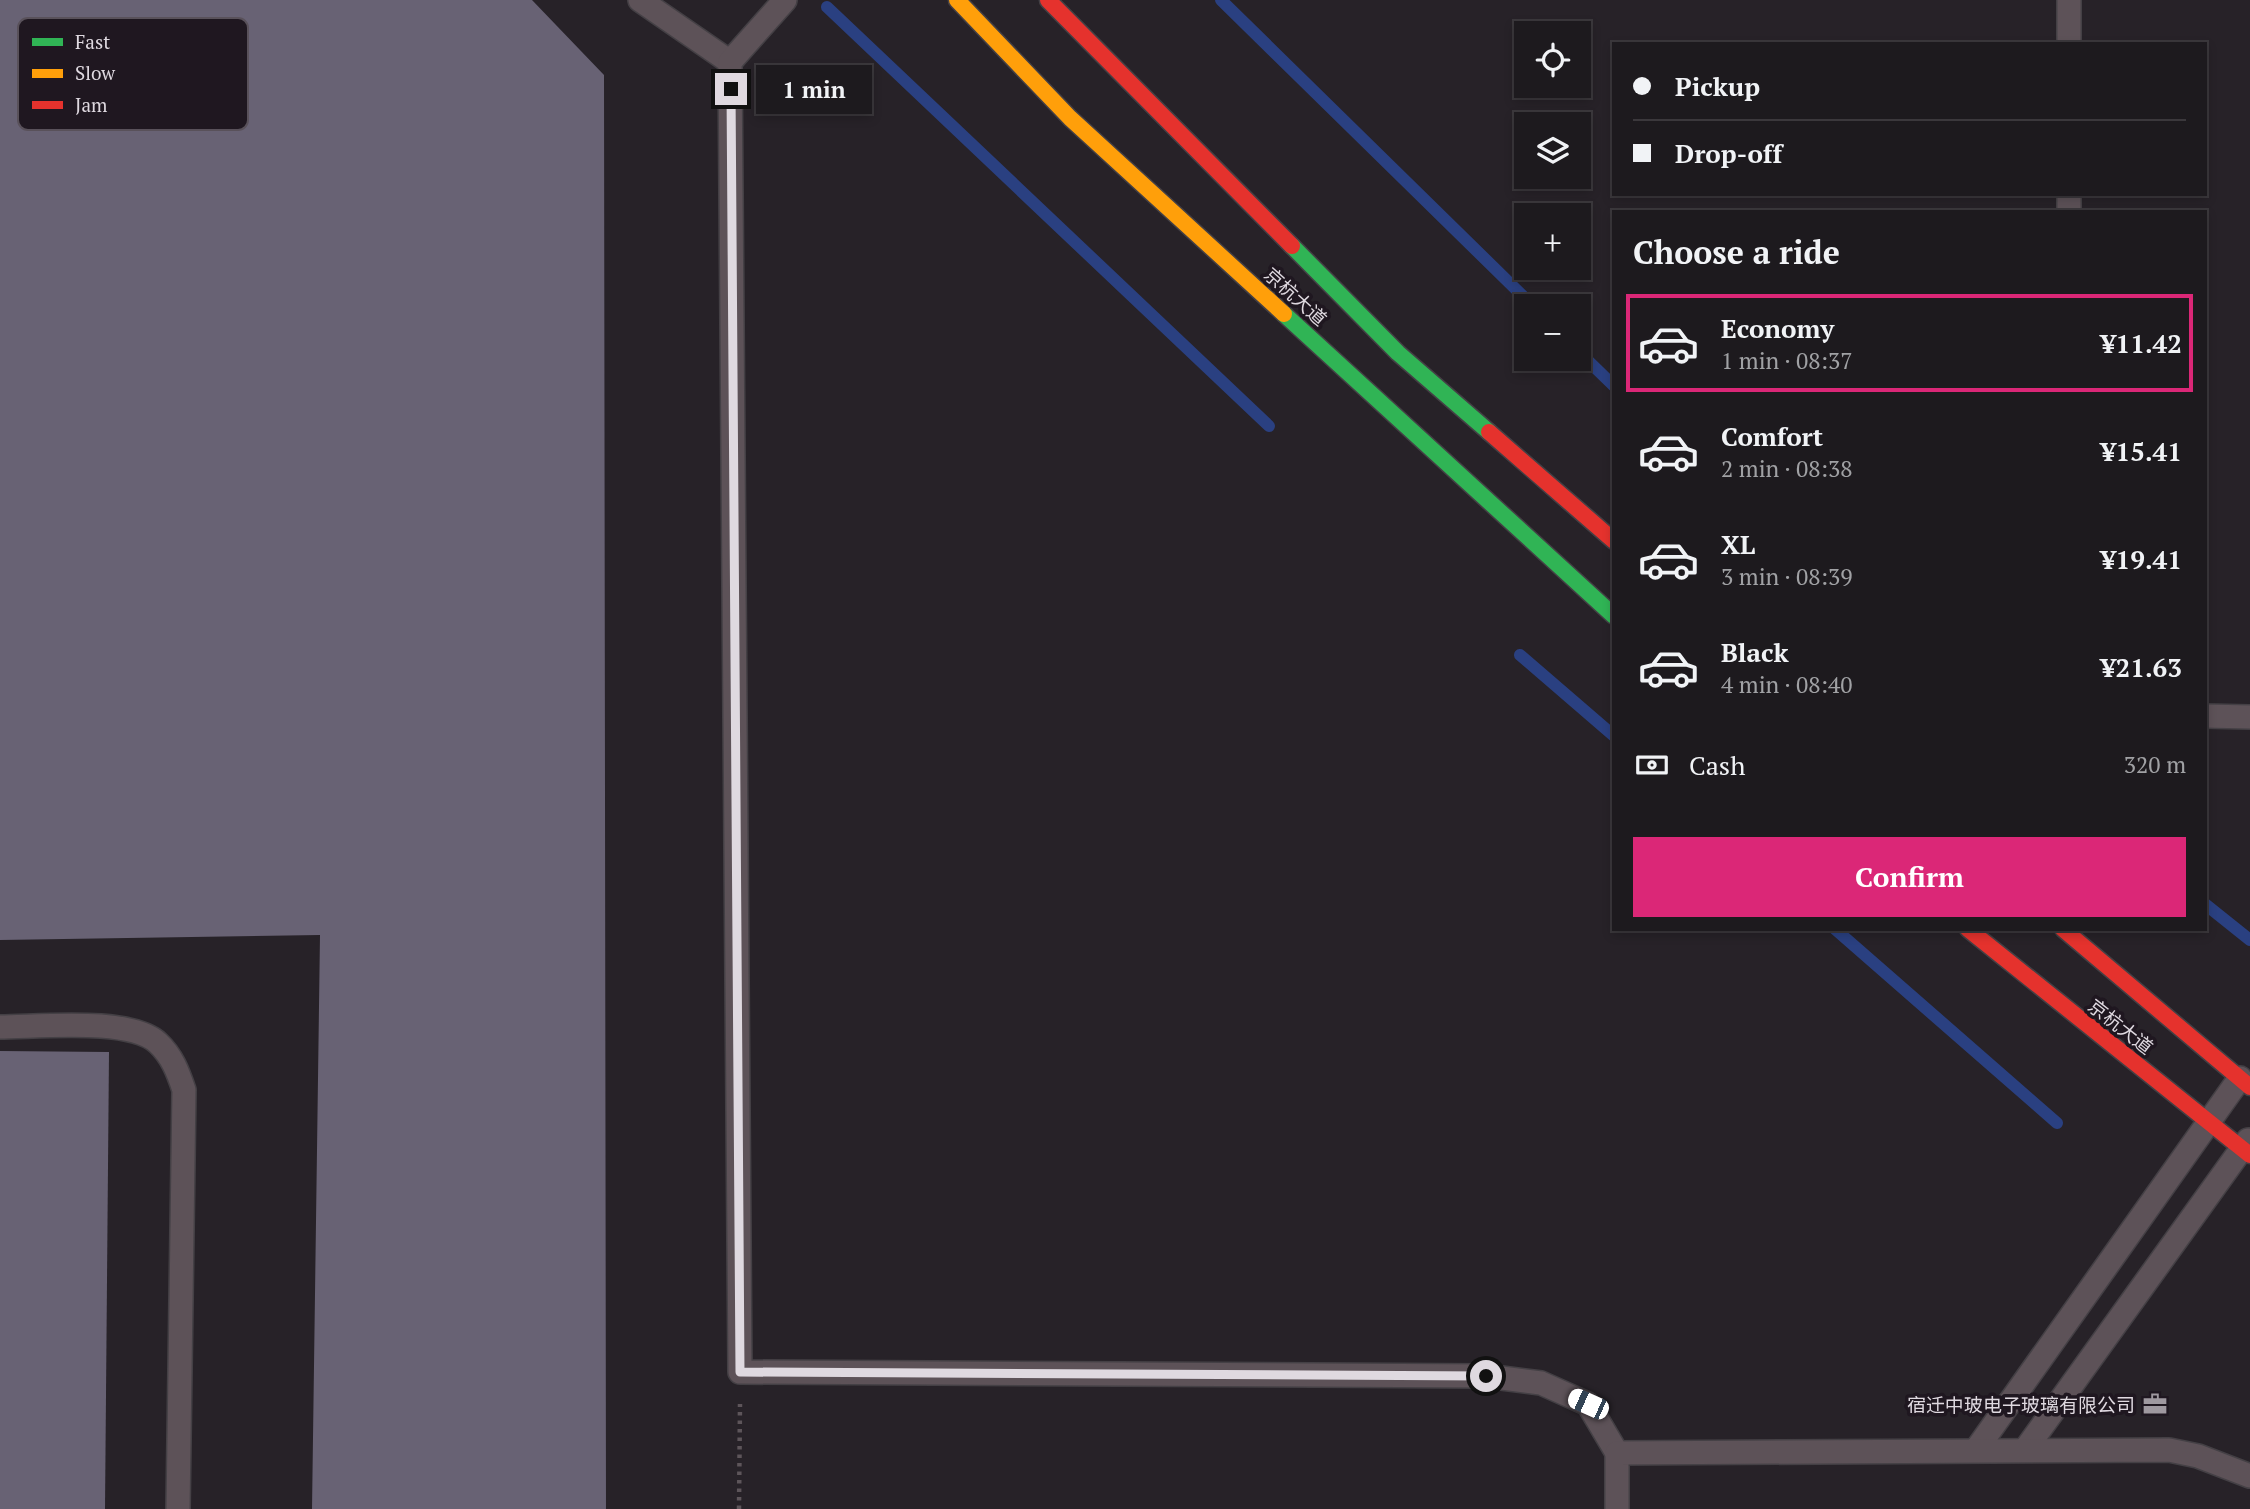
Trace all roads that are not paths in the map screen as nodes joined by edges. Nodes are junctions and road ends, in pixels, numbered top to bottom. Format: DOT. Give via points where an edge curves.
graph roads {
  1 [pos="640,0"];
  2 [pos="785,0"];
  3 [pos="957,0"];
  4 [pos="1048,0"];
  5 [pos="2068,0"];
  6 [pos="2068,42"];
  7 [pos="730,61"];
  8 [pos="1612,539"];
  9 [pos="1612,614"];
  10 [pos="2207,716"];
  11 [pos="2250,717"];
  12 [pos="1970,931"];
  13 [pos="2065,931"];
  14 [pos="0,1027"];
  15 [pos="2245,1082"];
  16 [pos="2209,1123"];
  17 [pos="2247,1146"];
  18 [pos="1976,1450"];
  19 [pos="2025,1450"];
  20 [pos="1617,1453"];
  21 [pos="2250,1476"];
  22 [pos="178,1509"];
  23 [pos="1617,1509"];
  1 -- 7 [label="lane"];
  2 -- 7 [label="lane"];
  3 -- 9 [label="main road, 京杭大道" via="1070,118"];
  4 -- 8 [label="main road, 京杭大道" via="1398,353"];
  5 -- 6 [label="lane"];
  7 -- 20 [label="lane" via="740,1372 1486,1376 1541,1383 1588,1404"];
  10 -- 11 [label="lane"];
  12 -- 16 [label="main road, 京杭大道"];
  13 -- 15 [label="main road, 京杭大道"];
  14 -- 22 [label="lane" via="126,1028 156,1041 173,1060 184,1090"];
  15 -- 16 [label="lane"];
  16 -- 17 [label="main road, 京杭大道"];
  16 -- 18 [label="lane"];
  17 -- 19 [label="lane"];
  18 -- 19 [label="lane"];
  18 -- 20 [label="lane"];
  19 -- 21 [label="lane" via="2169,1450"];
  20 -- 23 [label="lane"];
}
